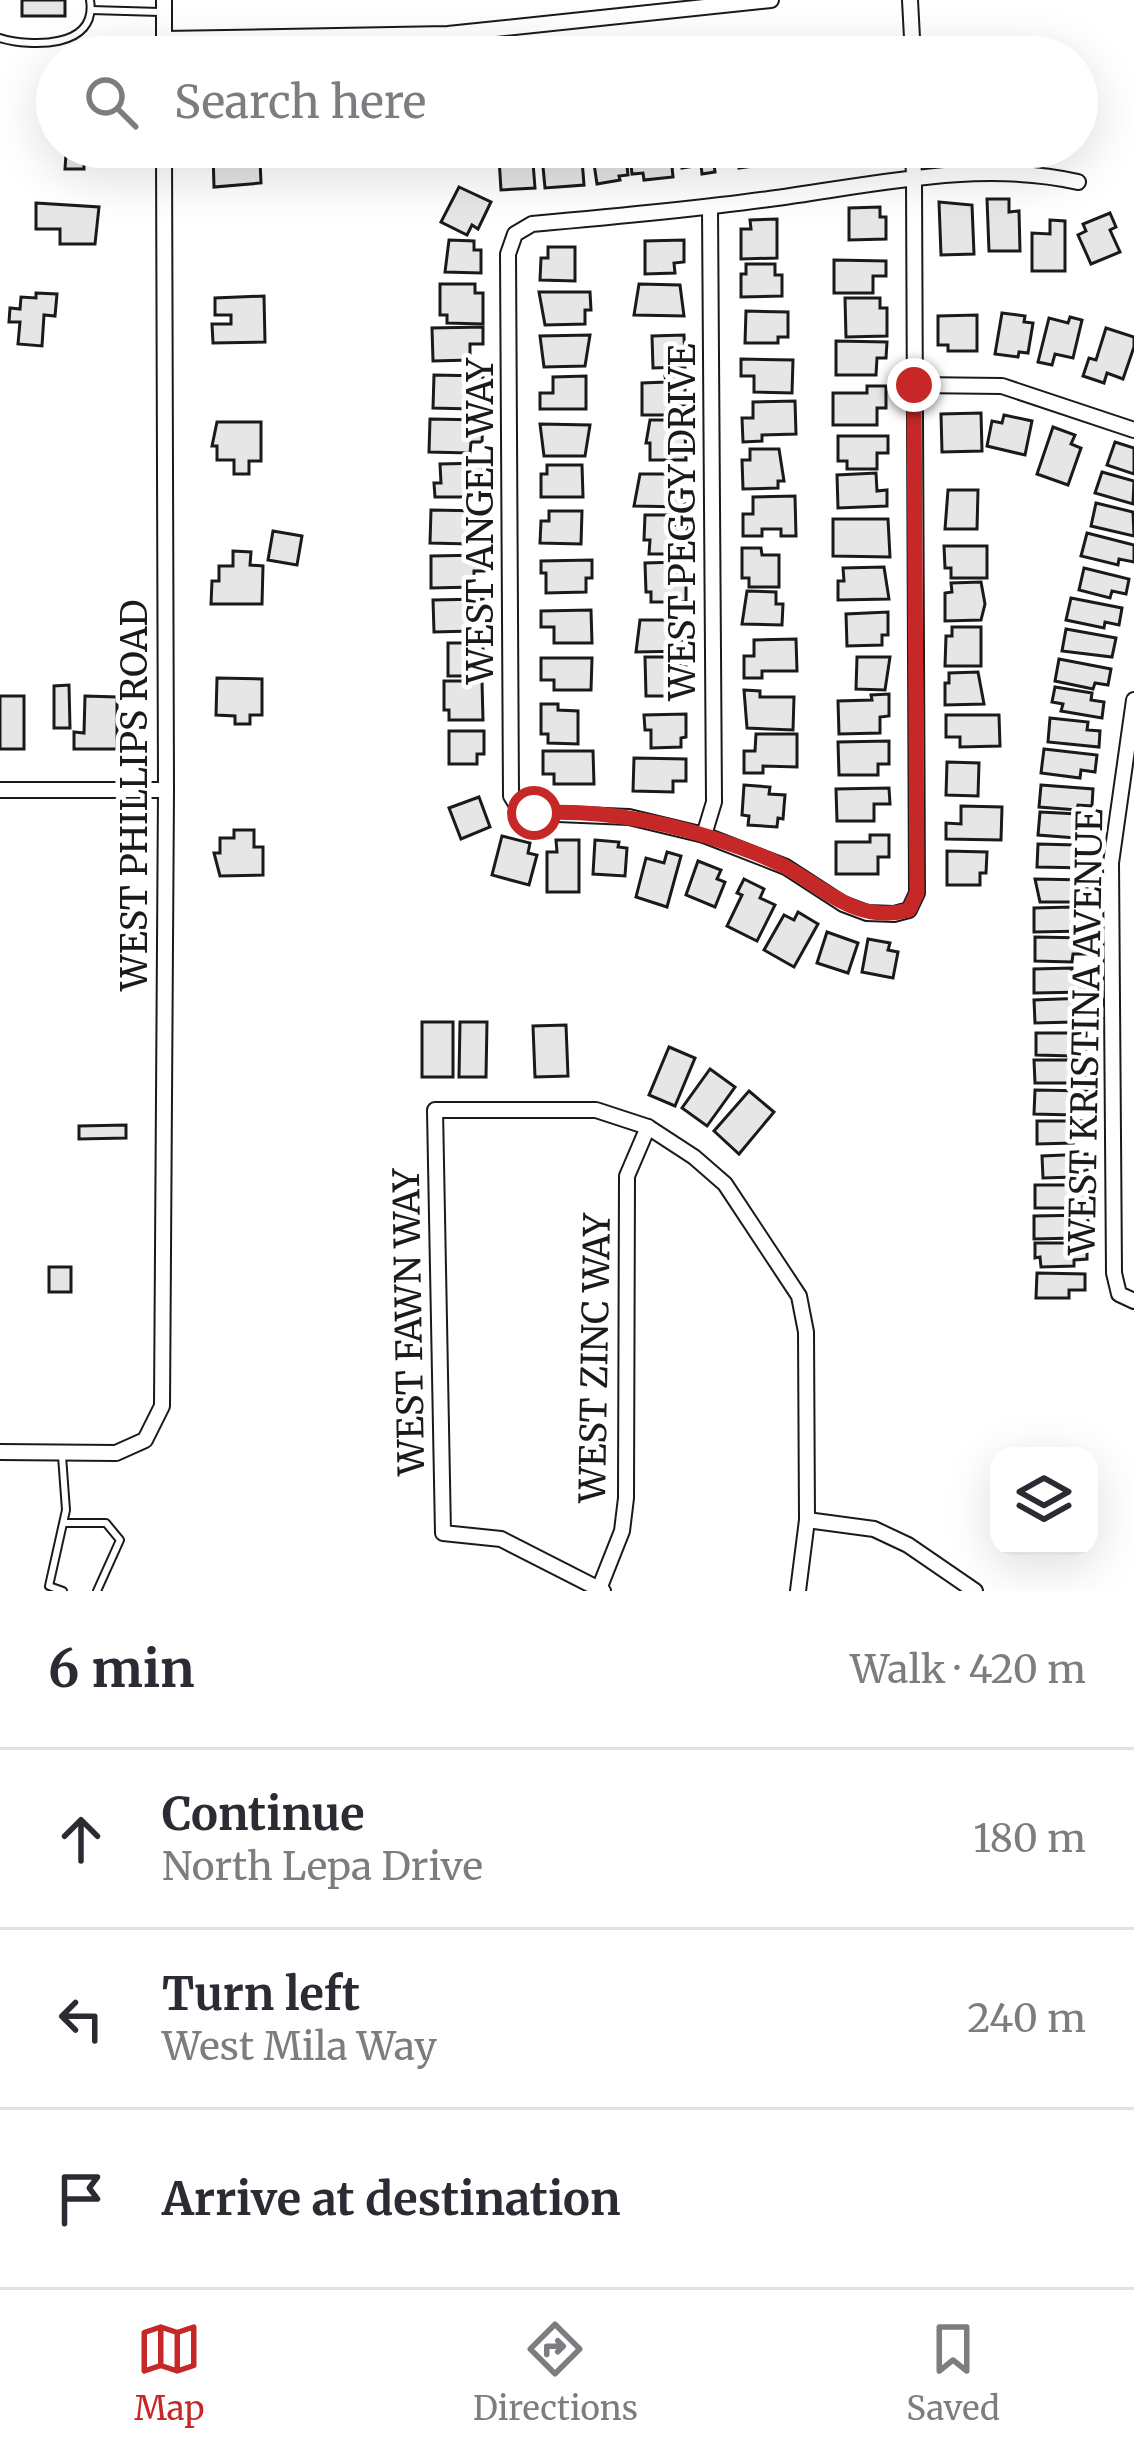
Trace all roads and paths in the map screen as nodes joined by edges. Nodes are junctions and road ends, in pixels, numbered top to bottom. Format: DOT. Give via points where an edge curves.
graph roads {
  1 [pos="90,0"];
  2 [pos="771,0"];
  3 [pos="910,0"];
  4 [pos="700,4"];
  5 [pos="164,6"];
  6 [pos="92,10"];
  7 [pos="66,36"];
  8 [pos="334,36"];
  9 [pos="912,36"];
  10 [pos="0,38"];
  11 [pos="36,45"];
  12 [pos="164,168"];
  13 [pos="914,168"];
  14 [pos="914,180"];
  15 [pos="1078,182"];
  16 [pos="710,208"];
  17 [pos="914,385"];
  18 [pos="1134,430"];
  19 [pos="1134,700"];
  20 [pos="0,790"];
  21 [pos="166,790"];
  22 [pos="704,835"];
  23 [pos="648,1127"];
  24 [pos="1134,1301"];
  25 [pos="0,1452"];
  26 [pos="62,1453"];
  27 [pos="808,1520"];
  28 [pos="64,1523"];
  29 [pos="601,1590"];
  30 [pos="63,1591"];
  31 [pos="97,1591"];
  32 [pos="798,1591"];
  33 [pos="975,1591"];
  1 -- 6 [label="lane"];
  2 -- 4 [label="street"];
  3 -- 9 [label="street"];
  4 -- 8 [label="street" via="448,34"];
  5 -- 6 [label="lane"];
  6 -- 7 [label="lane"];
  10 -- 11 [label="lane"];
  12 -- 21 [label="street, WEST PHILLIPS ROAD"];
  13 -- 14 [label="street"];
  14 -- 15 [label="street" via="1040,173"];
  14 -- 16 [label="street"];
  14 -- 17 [label="street"];
  16 -- 22 [label="street, WEST PEGGY DRIVE" via="714,802"];
  16 -- 22 [label="street, WEST ANGEL WAY" via="532,224 515,234 508,254 512,796 534,813 629,818"];
  17 -- 18 [label="street" via="1002,386"];
  17 -- 22 [label="street" via="917,893 909,910 867,913"];
  19 -- 24 [label="street, WEST KRISTINA AVENUE" via="1112,863 1114,1273 1118,1294"];
  20 -- 21 [label="street"];
  21 -- 26 [label="street, WEST PHILLIPS ROAD" via="162,1406 146,1440 116,1453"];
  23 -- 27 [label="street" via="725,1184 799,1296"];
  23 -- 29 [label="street, WEST ZINC WAY" via="627,1176 626,1498"];
  23 -- 29 [label="street, WEST FAWN WAY" via="596,1110 435,1110 443,1533 501,1539"];
  25 -- 26 [label="street"];
  26 -- 28 [label="lane"];
  27 -- 32 [label="street"];
  27 -- 33 [label="street" via="874,1529"];
  28 -- 30 [label="lane" via="49,1586"];
  28 -- 31 [label="lane" via="106,1523 120,1540"];
}
